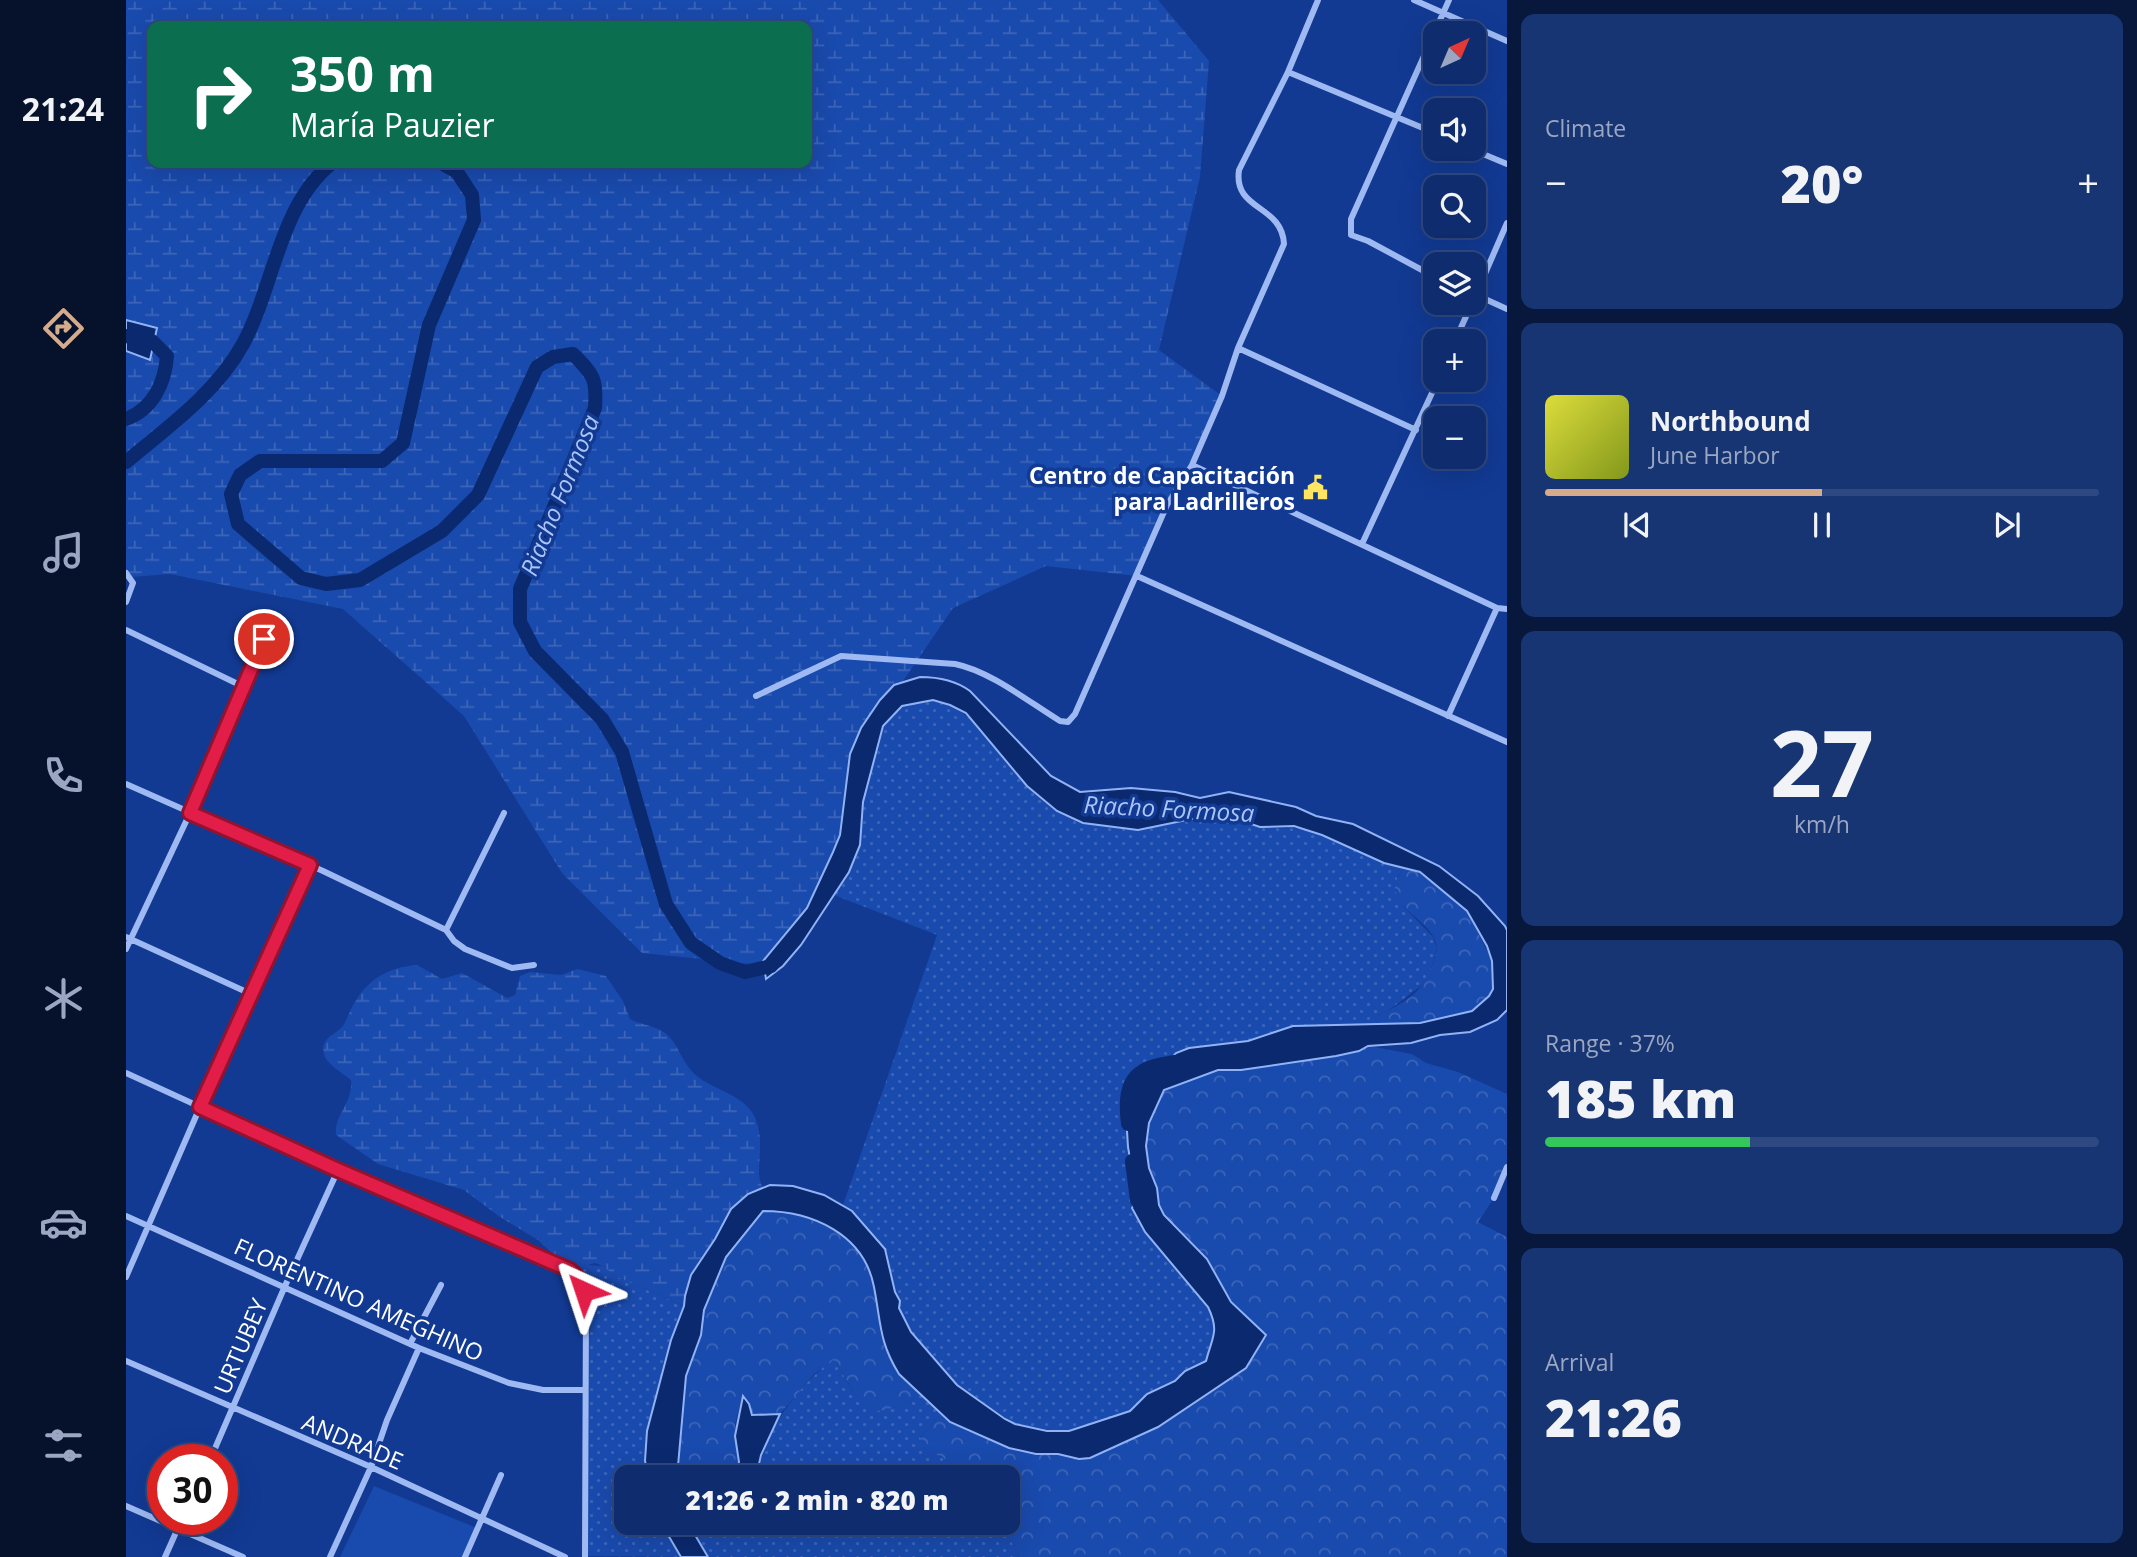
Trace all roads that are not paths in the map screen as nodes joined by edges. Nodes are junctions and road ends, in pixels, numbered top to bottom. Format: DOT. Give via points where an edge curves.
graph roads {
  1 [pos="1318,0"];
  2 [pos="1414,0"];
  3 [pos="1449,0"];
  4 [pos="1443,13"];
  5 [pos="1507,41"];
  6 [pos="1288,72"];
  7 [pos="1396,116"];
  8 [pos="1423,128"];
  9 [pos="1486,155"];
  10 [pos="1507,164"];
  11 [pos="1507,223"];
  12 [pos="1423,271"];
  13 [pos="1486,271"];
  14 [pos="1486,302"];
  15 [pos="1507,309"];
  16 [pos="1238,348"];
  17 [pos="1433,392"];
  18 [pos="1416,430"];
  19 [pos="1192,465"];
  20 [pos="1362,544"];
  21 [pos="126,573"];
  22 [pos="1137,576"];
  23 [pos="126,602"];
  24 [pos="1497,608"];
  25 [pos="1507,609"];
  26 [pos="126,630"];
  27 [pos="264,639"];
  28 [pos="242,686"];
  29 [pos="756,696"];
  30 [pos="1448,716"];
  31 [pos="1507,742"];
  32 [pos="126,784"];
  33 [pos="190,813"];
  34 [pos="504,813"];
  35 [pos="310,865"];
  36 [pos="446,930"];
  37 [pos="128,938"];
  38 [pos="126,949"];
  39 [pos="534,965"];
  40 [pos="251,994"];
  41 [pos="126,1073"];
  42 [pos="200,1107"];
  43 [pos="1507,1167"];
  44 [pos="338,1170"];
  45 [pos="1494,1198"];
  46 [pos="126,1216"];
  47 [pos="148,1225"];
  48 [pos="126,1277"];
  49 [pos="441,1285"];
  50 [pos="285,1286"];
  51 [pos="411,1342"];
  52 [pos="419,1348"];
  53 [pos="126,1361"];
  54 [pos="585,1390"];
  55 [pos="233,1408"];
  56 [pos="217,1444"];
  57 [pos="371,1466"];
  58 [pos="502,1475"];
  59 [pos="126,1506"];
  60 [pos="147,1515"];
  61 [pos="482,1518"];
  62 [pos="175,1535"];
  63 [pos="194,1535"];
  64 [pos="165,1557"];
  65 [pos="243,1557"];
  66 [pos="330,1557"];
  67 [pos="465,1557"];
  68 [pos="565,1557"];
  69 [pos="585,1557"];
  1 -- 6 [label="street"];
  2 -- 4 [label="street"];
  3 -- 4 [label="street"];
  4 -- 5 [label="street"];
  4 -- 7 [label="street"];
  6 -- 7 [label="street"];
  6 -- 16 [label="street" via="1237,181 1245,197 1280,224 1284,233 1284,243"];
  7 -- 8 [label="street"];
  7 -- 12 [label="street" via="1351,219 1351,235"];
  9 -- 10 [label="street"];
  11 -- 13 [label="street"];
  14 -- 15 [label="street"];
  16 -- 18 [label="street"];
  16 -- 19 [label="street"];
  17 -- 18 [label="street"];
  18 -- 20 [label="street"];
  19 -- 20 [label="street"];
  19 -- 22 [label="street" via="1167,505"];
  20 -- 24 [label="street"];
  21 -- 23 [label="street" via="133,583"];
  22 -- 29 [label="street" via="1068,722 982,674 954,664 841,656"];
  22 -- 30 [label="street"];
  24 -- 25 [label="street"];
  24 -- 30 [label="street"];
  26 -- 28 [label="street"];
  27 -- 28 [label="street"];
  28 -- 33 [label="street"];
  30 -- 31 [label="street"];
  32 -- 33 [label="street"];
  33 -- 35 [label="street"];
  33 -- 37 [label="street"];
  34 -- 36 [label="street"];
  35 -- 36 [label="street"];
  35 -- 40 [label="street"];
  36 -- 39 [label="street" via="466,949 512,968"];
  37 -- 38 [label="street"];
  37 -- 40 [label="street"];
  40 -- 42 [label="street"];
  41 -- 42 [label="street"];
  42 -- 44 [label="street"];
  42 -- 47 [label="street"];
  43 -- 45 [label="street"];
  44 -- 50 [label="street, URTUBEY"];
  44 -- 54 [label="street" via="570,1270 580,1280 586,1300"];
  46 -- 47 [label="street, FLORENTINO AMEGHINO"];
  47 -- 48 [label="street"];
  47 -- 50 [label="street, FLORENTINO AMEGHINO"];
  49 -- 51 [label="street"];
  50 -- 51 [label="street, FLORENTINO AMEGHINO"];
  50 -- 55 [label="street, URTUBEY"];
  51 -- 52 [label="street, FLORENTINO AMEGHINO"];
  52 -- 54 [label="street, FLORENTINO AMEGHINO" via="527,1389"];
  52 -- 57 [label="street"];
  53 -- 55 [label="street, ANDRADE"];
  54 -- 69 [label="street"];
  55 -- 56 [label="street, URTUBEY"];
  55 -- 57 [label="street, ANDRADE"];
  57 -- 61 [label="street, ANDRADE"];
  57 -- 66 [label="street"];
  58 -- 61 [label="street"];
  59 -- 60 [label="street"];
  61 -- 67 [label="street"];
  61 -- 68 [label="street, ANDRADE"];
  62 -- 64 [label="street"];
  63 -- 65 [label="street"];
}
